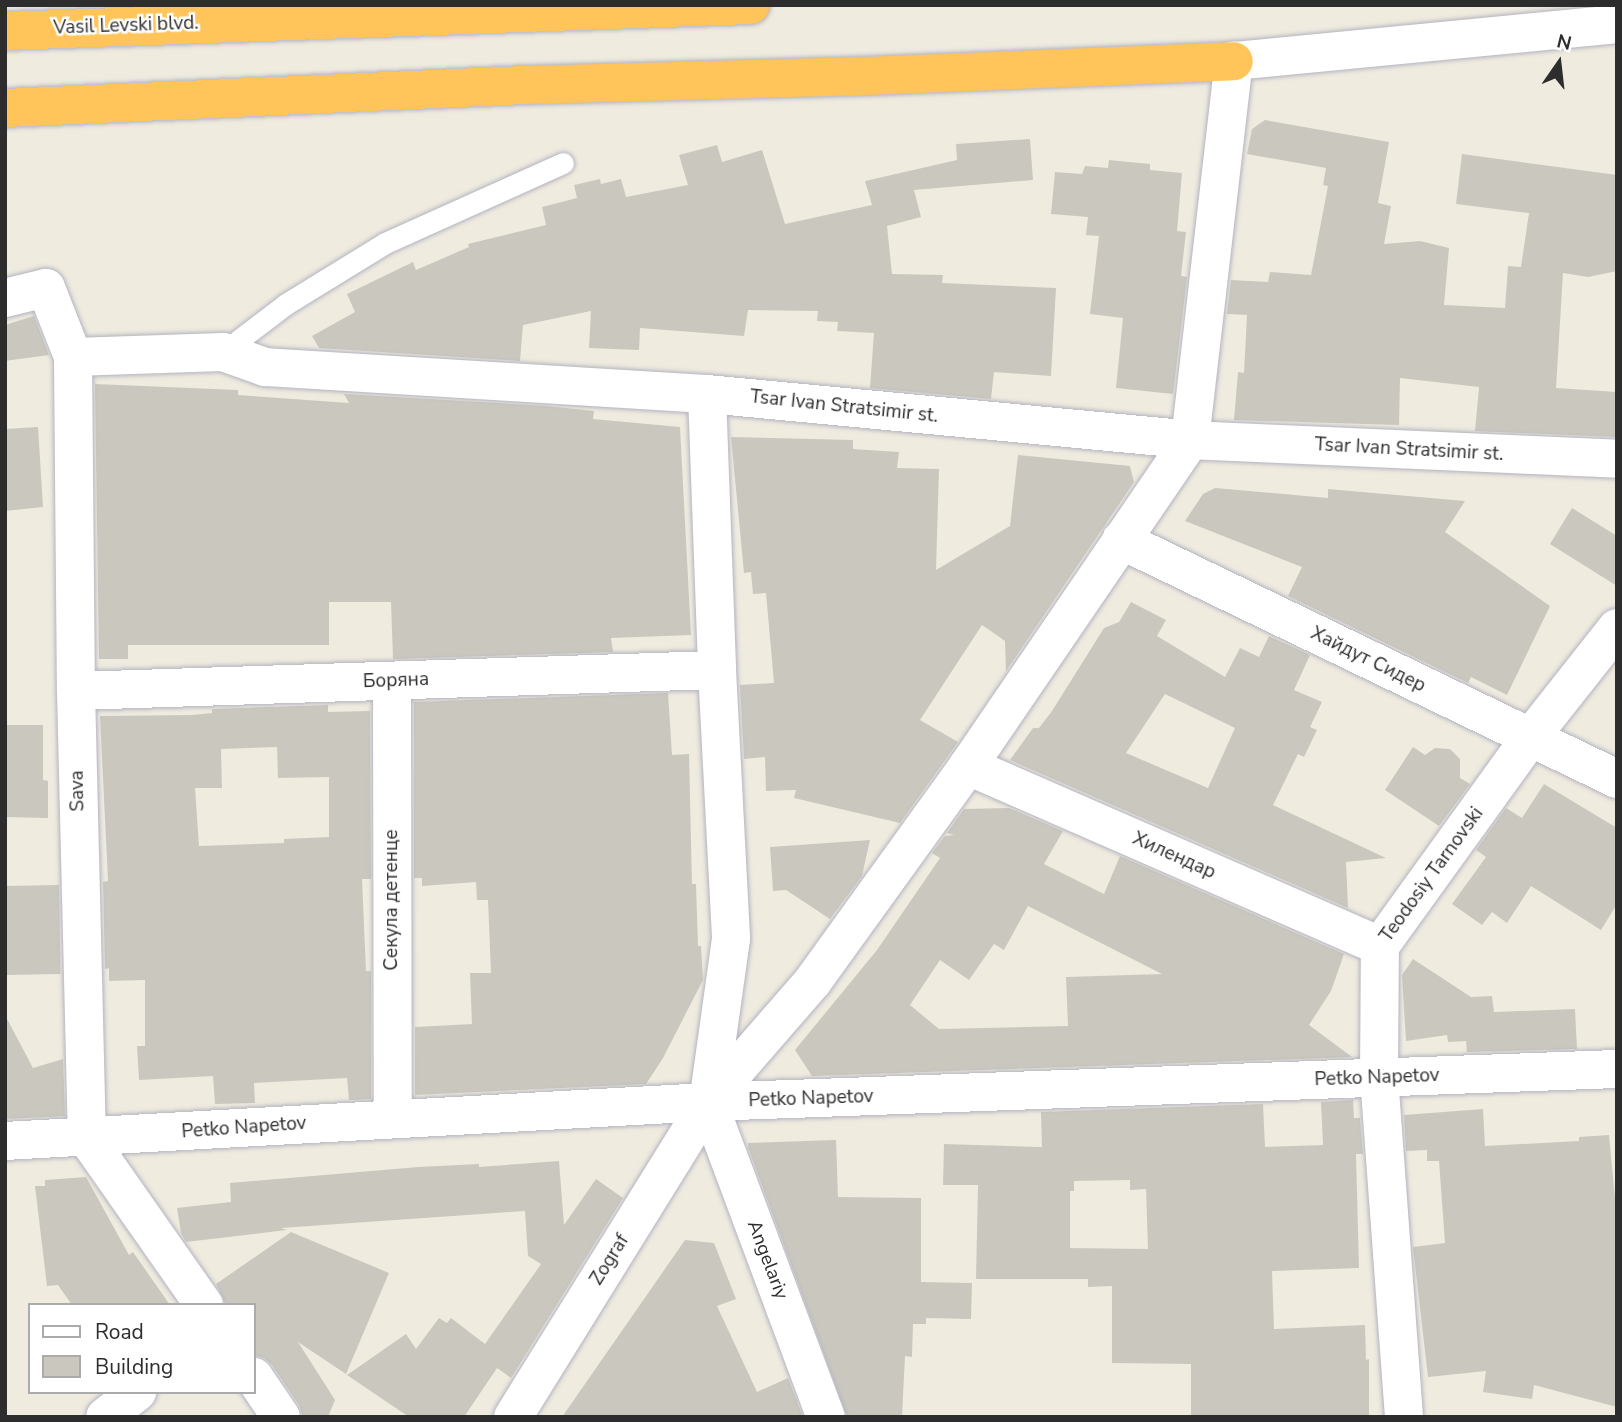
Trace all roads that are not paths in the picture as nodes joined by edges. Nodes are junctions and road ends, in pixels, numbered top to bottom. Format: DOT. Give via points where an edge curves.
graph roads {
  1 [pos="751,5"];
  2 [pos="1617,24"];
  3 [pos="5,32"];
  4 [pos="1234,61"];
  5 [pos="5,108"];
  6 [pos="563,163"];
  7 [pos="5,298"];
  8 [pos="223,352"];
  9 [pos="73,357"];
  10 [pos="707,394"];
  11 [pos="1190,440"];
  12 [pos="1617,459"];
  13 [pos="1121,540"];
  14 [pos="1617,628"];
  15 [pos="717,670"];
  16 [pos="392,681"];
  17 [pos="76,691"];
  18 [pos="1530,738"];
  19 [pos="968,766"];
  20 [pos="1617,779"];
  21 [pos="1380,946"];
  22 [pos="1617,1069"];
  23 [pos="1379,1077"];
  24 [pos="708,1102"];
  25 [pos="393,1119"];
  26 [pos="87,1138"];
  27 [pos="5,1141"];
  28 [pos="203,1303"];
  29 [pos="256,1380"];
  30 [pos="134,1394"];
  31 [pos="105,1417"];
  32 [pos="281,1417"];
  33 [pos="513,1417"];
  34 [pos="826,1417"];
  35 [pos="1404,1417"];
  1 -- 3 [label="highway, Vasil Levski blvd."];
  2 -- 4 [label="street"];
  4 -- 5 [label="highway"];
  4 -- 11 [label="street"];
  6 -- 8 [label="lane" via="385,243 286,304"];
  7 -- 9 [label="street, Sava" via="46,288"];
  8 -- 9 [label="street, Tsar Ivan Stratsimir st."];
  8 -- 10 [label="street, Tsar Ivan Stratsimir st." via="265,367"];
  9 -- 17 [label="street, Sava"];
  10 -- 11 [label="street, Tsar Ivan Stratsimir st."];
  10 -- 15 [label="street"];
  11 -- 12 [label="street, Tsar Ivan Stratsimir st."];
  11 -- 13 [label="street"];
  13 -- 18 [label="street, Хайдут Сидер"];
  13 -- 19 [label="street"];
  14 -- 18 [label="street, Teodosiy Tarnovski"];
  15 -- 16 [label="street, Боряна"];
  15 -- 24 [label="street" via="731,939"];
  16 -- 17 [label="street, Боряна"];
  16 -- 25 [label="street, Секула детенце"];
  17 -- 26 [label="street, Sava"];
  18 -- 20 [label="street, Хайдут Сидер"];
  18 -- 21 [label="street, Teodosiy Tarnovski"];
  19 -- 21 [label="street, Хилендар"];
  19 -- 24 [label="street" via="813,981"];
  21 -- 23 [label="street, Teodosiy Tarnovski"];
  22 -- 23 [label="street, Petko Napetov"];
  23 -- 24 [label="street, Petko Napetov"];
  23 -- 35 [label="street, Teodosiy Tarnovski"];
  24 -- 25 [label="street, Petko Napetov"];
  24 -- 33 [label="street, Zograf"];
  24 -- 34 [label="street, Angelariy"];
  25 -- 26 [label="street, Petko Napetov"];
  26 -- 27 [label="street, Petko Napetov"];
  26 -- 28 [label="street"];
  29 -- 32 [label="street"];
  30 -- 31 [label="street"];
}
